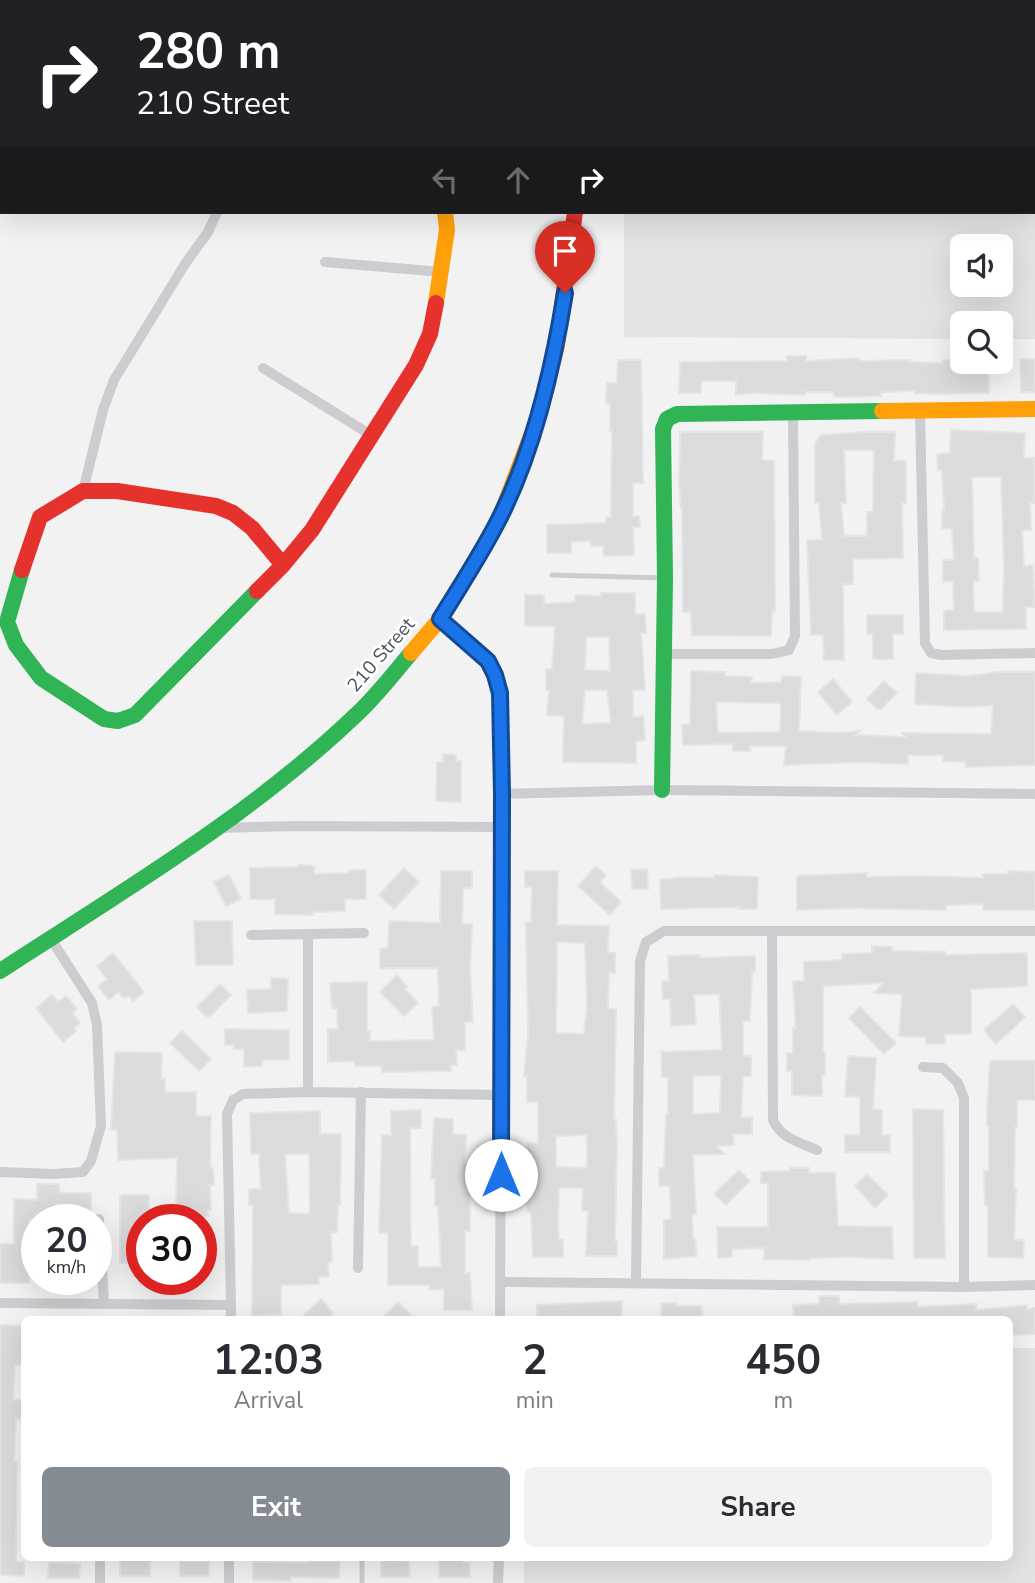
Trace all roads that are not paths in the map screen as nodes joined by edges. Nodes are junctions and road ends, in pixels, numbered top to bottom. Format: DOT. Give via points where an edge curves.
graph roads {
  1 [pos="216,214"];
  2 [pos="445,214"];
  3 [pos="575,214"];
  4 [pos="325,262"];
  5 [pos="442,272"];
  6 [pos="263,368"];
  7 [pos="1035,409"];
  8 [pos="920,411"];
  9 [pos="793,414"];
  10 [pos="372,435"];
  11 [pos="83,491"];
  12 [pos="283,565"];
  13 [pos="552,575"];
  14 [pos="664,578"];
  15 [pos="440,619"];
  16 [pos="1035,653"];
  17 [pos="664,654"];
  18 [pos="662,790"];
  19 [pos="502,794"];
  20 [pos="1035,794"];
  21 [pos="502,827"];
  22 [pos="219,828"];
  23 [pos="772,931"];
  24 [pos="1035,931"];
  25 [pos="364,933"];
  26 [pos="308,934"];
  27 [pos="251,935"];
  28 [pos="51,939"];
  29 [pos="1,969"];
  30 [pos="923,1067"];
  31 [pos="308,1091"];
  32 [pos="361,1092"];
  33 [pos="501,1095"];
  34 [pos="817,1150"];
  35 [pos="0,1172"];
  36 [pos="358,1268"];
  37 [pos="500,1282"];
  38 [pos="636,1282"];
  39 [pos="1035,1284"];
  40 [pos="964,1287"];
  41 [pos="104,1295"];
  42 [pos="0,1303"];
  43 [pos="104,1303"];
  44 [pos="231,1305"];
  45 [pos="231,1316"];
  46 [pos="500,1316"];
  47 [pos="100,1561"];
  48 [pos="229,1561"];
  49 [pos="362,1561"];
  50 [pos="499,1561"];
  51 [pos="100,1583"];
  52 [pos="229,1583"];
  53 [pos="362,1583"];
  54 [pos="498,1583"];
  1 -- 11 [label="street" via="114,380"];
  2 -- 5 [label="street"];
  3 -- 15 [label="street, 210 Street" via="557,346 537,420 498,522"];
  4 -- 5 [label="street"];
  5 -- 10 [label="street" via="430,334"];
  6 -- 10 [label="street"];
  7 -- 8 [label="street"];
  8 -- 9 [label="street"];
  8 -- 16 [label="street" via="925,643 931,653 941,655"];
  9 -- 14 [label="street" via="677,414 667,419 663,429"];
  9 -- 17 [label="street" via="795,636 789,650"];
  10 -- 12 [label="street" via="312,530"];
  11 -- 12 [label="street" via="117,491 216,506 252,528"];
  11 -- 12 [label="street" via="40,517 7,622 16,646 41,678 104,719 118,722 135,715"];
  13 -- 14 [label="lane"];
  14 -- 17 [label="street"];
  15 -- 19 [label="street" via="488,661 495,675 500,693"];
  15 -- 22 [label="street, 210 Street" via="336,735"];
  17 -- 18 [label="street"];
  18 -- 19 [label="street"];
  18 -- 20 [label="street"];
  19 -- 21 [label="street"];
  21 -- 22 [label="street"];
  21 -- 33 [label="street"];
  22 -- 28 [label="street, 210 Street"];
  23 -- 24 [label="street"];
  23 -- 34 [label="street" via="773,1119 784,1136"];
  23 -- 38 [label="street" via="664,932 646,942 640,961"];
  25 -- 26 [label="street"];
  26 -- 27 [label="street"];
  26 -- 31 [label="street"];
  28 -- 29 [label="street, 210 Street"];
  28 -- 35 [label="street" via="92,1003 101,1126 83,1172"];
  30 -- 40 [label="street" via="943,1068 958,1083 964,1098"];
  31 -- 32 [label="street"];
  31 -- 44 [label="street" via="243,1094 233,1100 227,1114"];
  32 -- 33 [label="street"];
  32 -- 36 [label="street"];
  33 -- 37 [label="street"];
  37 -- 38 [label="street"];
  37 -- 46 [label="street"];
  38 -- 40 [label="street"];
  39 -- 40 [label="street"];
  41 -- 43 [label="street"];
  42 -- 43 [label="street"];
  43 -- 44 [label="street"];
  44 -- 45 [label="street"];
  47 -- 51 [label="street"];
  48 -- 52 [label="street"];
  49 -- 53 [label="lane"];
  50 -- 54 [label="street"];
}
